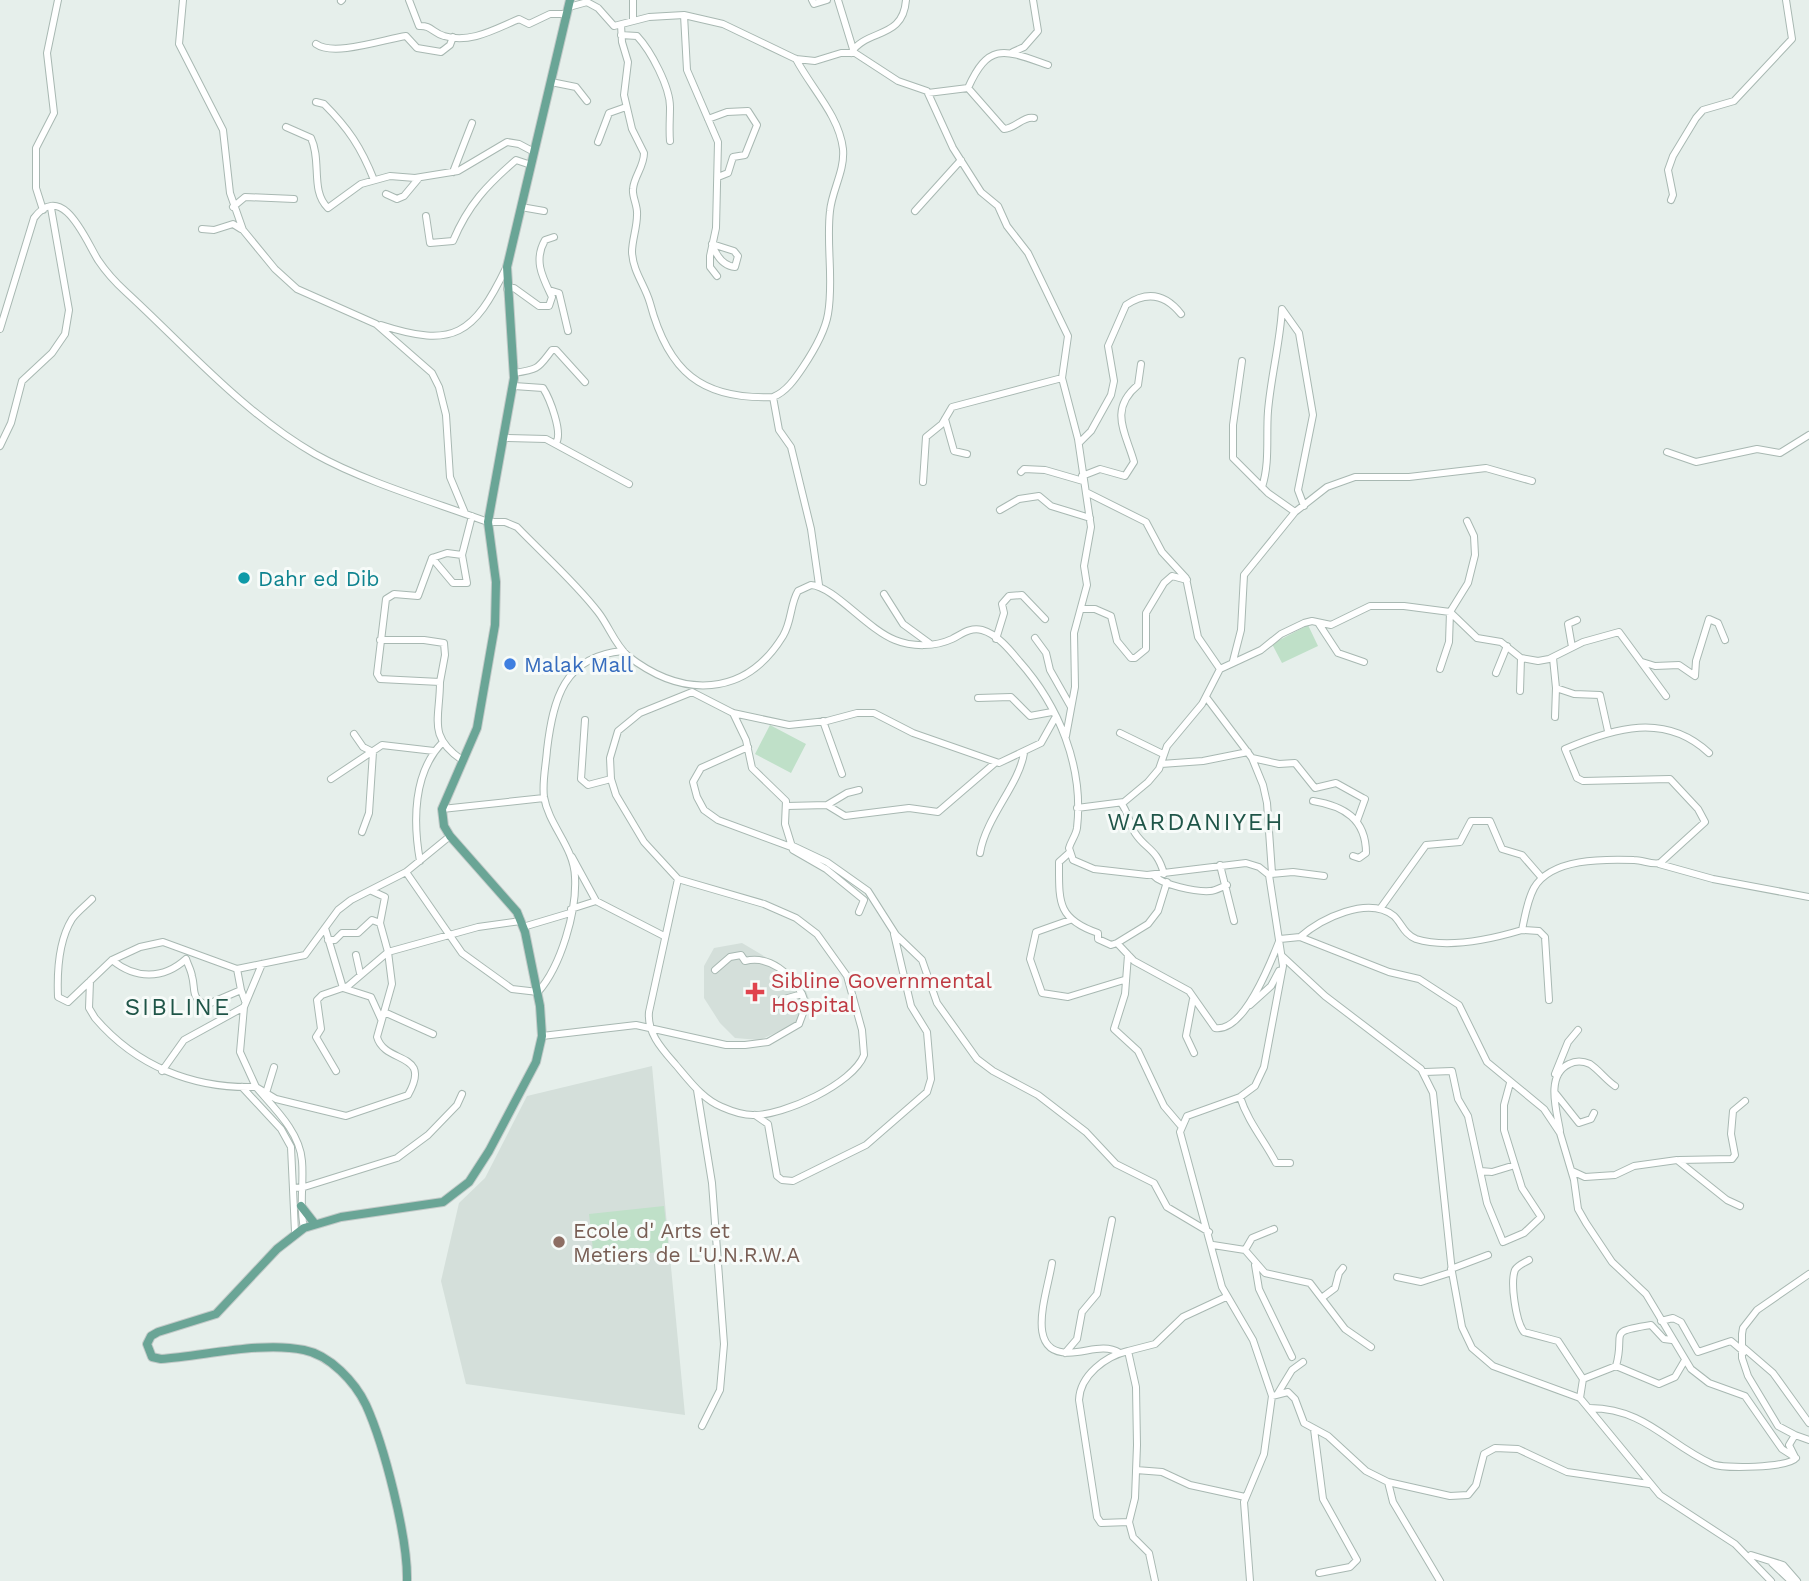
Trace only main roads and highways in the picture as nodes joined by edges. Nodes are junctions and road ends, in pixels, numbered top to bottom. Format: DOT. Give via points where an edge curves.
graph roads {
  1 [pos="569,7"];
  2 [pos="301,1206"];
  3 [pos="315,1224"];
  4 [pos="407,1581"];
  1 -- 3 [label="main road" via="507,267 514,386 488,522 497,590 495,625 478,721 442,809 450,836 509,901 522,924 538,992 542,1036 536,1062 518,1100 458,1193 422,1207"];
  2 -- 3 [label="main road"];
  3 -- 4 [label="main road" via="300,1230 216,1314 151,1336 149,1354 161,1359 280,1347 313,1352 334,1366 358,1392 372,1424 400,1522"];
}
